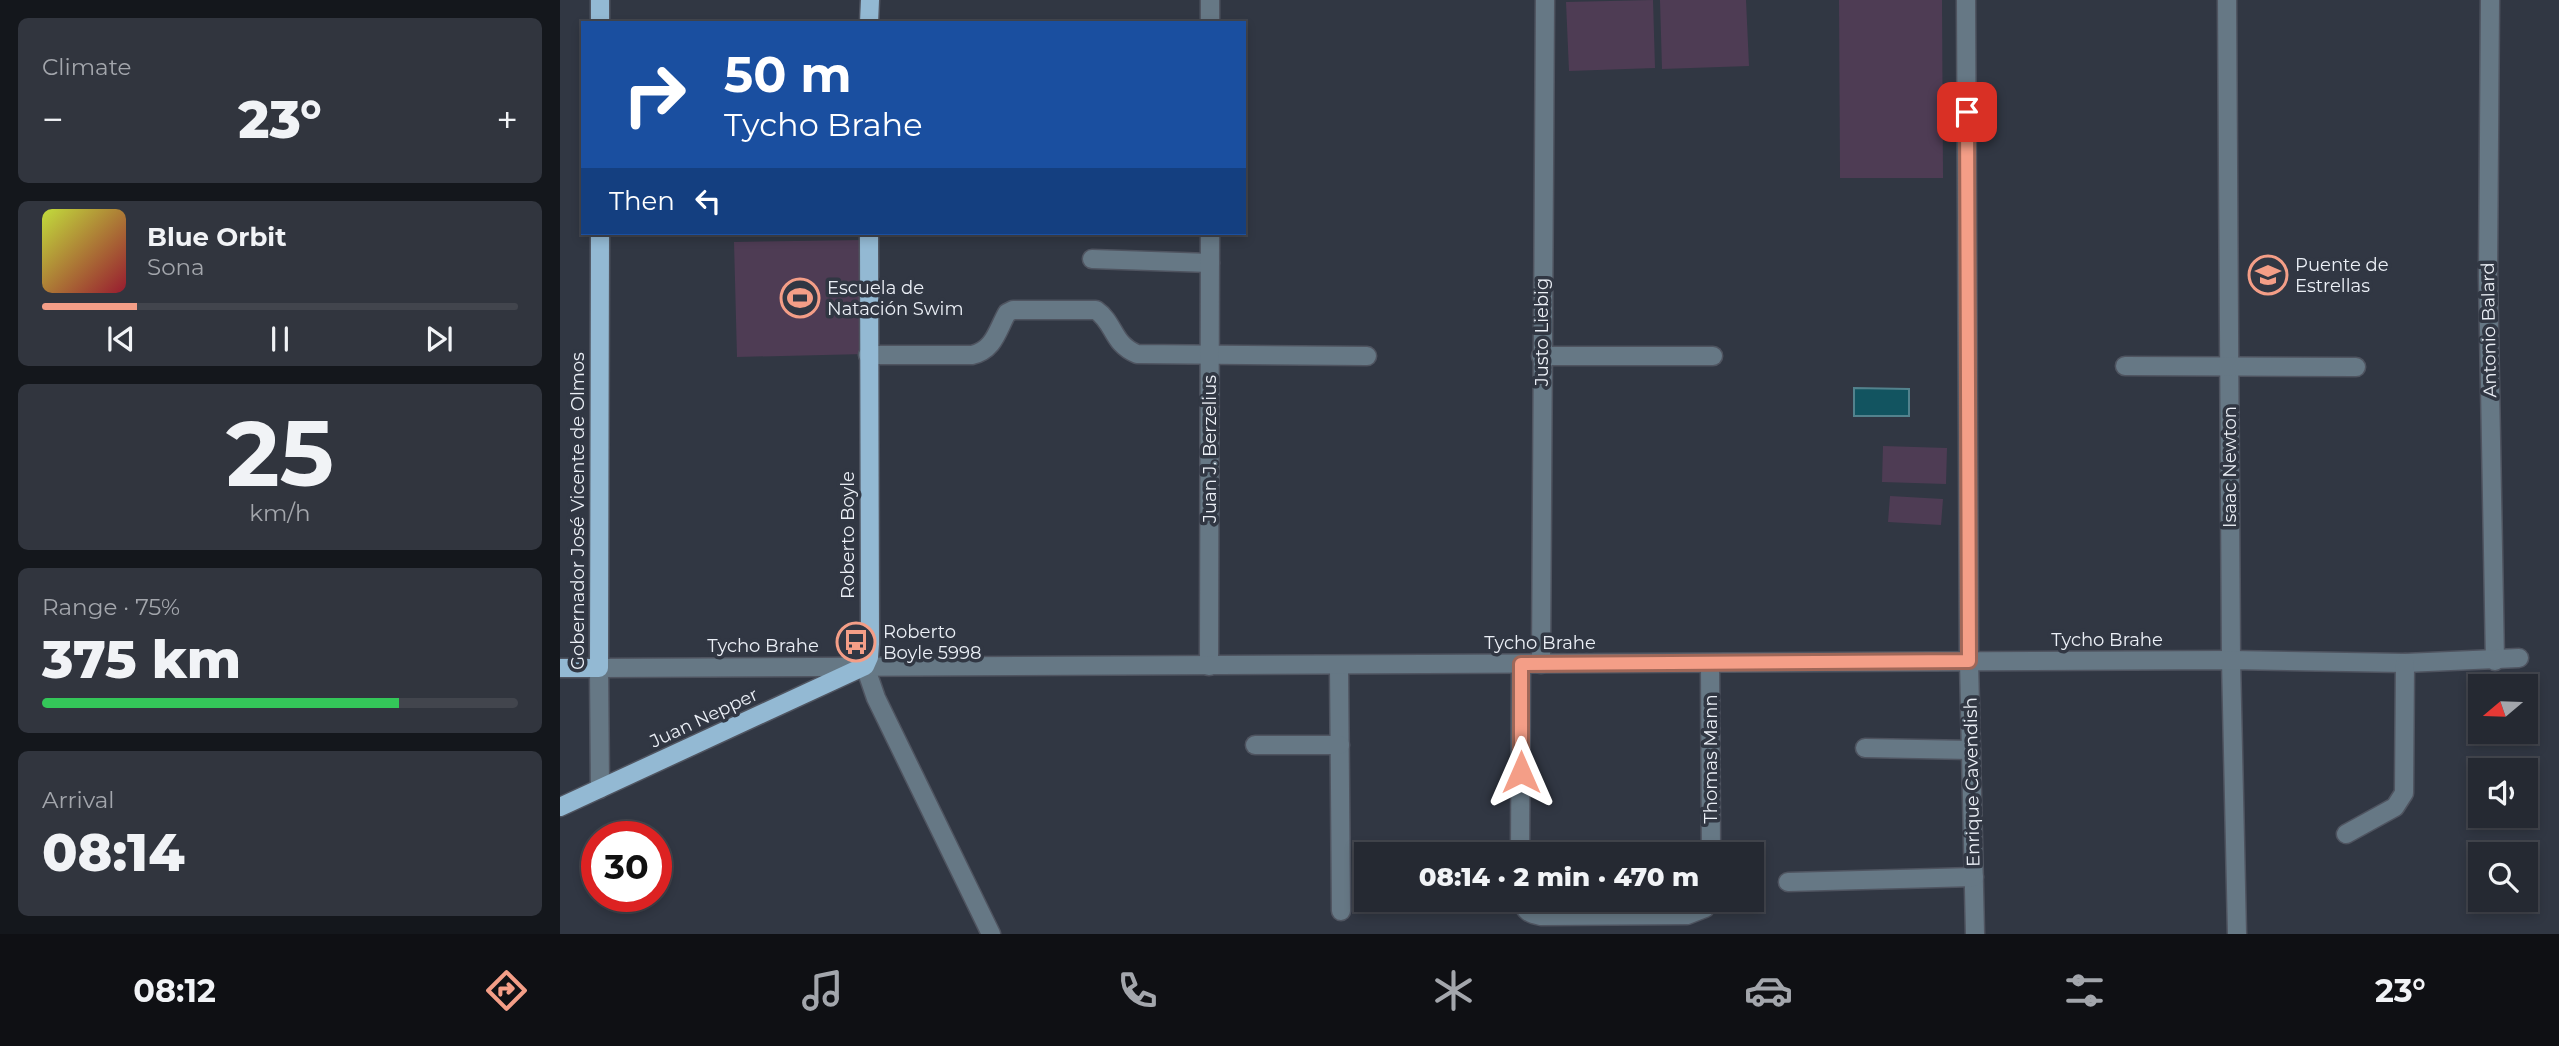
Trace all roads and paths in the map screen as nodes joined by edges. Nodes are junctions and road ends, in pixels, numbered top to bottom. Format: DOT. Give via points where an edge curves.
graph roads {
  1 [pos="600,0"];
  2 [pos="870,0"];
  3 [pos="1210,0"];
  4 [pos="1545,0"];
  5 [pos="1966,0"];
  6 [pos="2227,0"];
  7 [pos="2490,0"];
  8 [pos="600,21"];
  9 [pos="870,21"];
  10 [pos="1210,21"];
  11 [pos="600,235"];
  12 [pos="869,235"];
  13 [pos="1210,235"];
  14 [pos="1092,259"];
  15 [pos="1210,262"];
  16 [pos="868,355"];
  17 [pos="1211,355"];
  18 [pos="1367,356"];
  19 [pos="1541,356"];
  20 [pos="1713,356"];
  21 [pos="2125,366"];
  22 [pos="2229,366"];
  23 [pos="2356,367"];
  24 [pos="2519,658"];
  25 [pos="2231,660"];
  26 [pos="2495,660"];
  27 [pos="1969,661"];
  28 [pos="2405,663"];
  29 [pos="1521,664"];
  30 [pos="1541,664"];
  31 [pos="1710,664"];
  32 [pos="1339,665"];
  33 [pos="865,666"];
  34 [pos="1209,666"];
  35 [pos="560,668"];
  36 [pos="599,668"];
  37 [pos="1255,745"];
  38 [pos="1340,745"];
  39 [pos="1865,748"];
  40 [pos="1971,750"];
  41 [pos="600,789"];
  42 [pos="560,807"];
  43 [pos="2346,834"];
  44 [pos="1520,842"];
  45 [pos="1711,842"];
  46 [pos="1974,877"];
  47 [pos="1787,882"];
  48 [pos="1341,911"];
  49 [pos="1528,912"];
  50 [pos="1695,912"];
  51 [pos="991,934"];
  52 [pos="1975,934"];
  53 [pos="2237,934"];
  1 -- 8 [label="main road"];
  2 -- 9 [label="main road"];
  3 -- 10 [label="street"];
  4 -- 19 [label="street, Justo Liebig"];
  5 -- 27 [label="street, Enrique Cavendish"];
  6 -- 22 [label="street, Isaac Newton"];
  7 -- 26 [label="street, Antonio Balard" via="2488,276"];
  11 -- 36 [label="main road, Gobernador José Vicente de Olmos"];
  12 -- 16 [label="main road, Roberto Boyle"];
  13 -- 15 [label="street, Juan J. Berzelius"];
  14 -- 15 [label="street"];
  15 -- 17 [label="street, Juan J. Berzelius"];
  16 -- 17 [label="street" via="972,355 990,347 1007,313 1013,310 1096,310 1125,349 1137,354"];
  16 -- 33 [label="main road, Roberto Boyle" via="870,644"];
  17 -- 18 [label="street"];
  17 -- 34 [label="street, Juan J. Berzelius"];
  19 -- 20 [label="street"];
  19 -- 30 [label="street, Justo Liebig"];
  21 -- 22 [label="street"];
  22 -- 23 [label="street"];
  22 -- 25 [label="street, Isaac Newton"];
  24 -- 26 [label="street, Tycho Brahe"];
  25 -- 27 [label="street, Tycho Brahe"];
  25 -- 28 [label="street, Tycho Brahe"];
  25 -- 53 [label="street, Isaac Newton"];
  26 -- 28 [label="street, Tycho Brahe"];
  27 -- 31 [label="street, Tycho Brahe"];
  27 -- 40 [label="street, Enrique Cavendish"];
  28 -- 43 [label="street" via="2404,793 2395,807"];
  29 -- 30 [label="street, Tycho Brahe"];
  29 -- 32 [label="street, Tycho Brahe"];
  29 -- 44 [label="street"];
  30 -- 31 [label="street, Tycho Brahe"];
  31 -- 45 [label="street, Thomas Mann"];
  32 -- 34 [label="street, Tycho Brahe"];
  32 -- 38 [label="street"];
  33 -- 34 [label="street, Tycho Brahe"];
  33 -- 36 [label="street, Tycho Brahe"];
  33 -- 41 [label="main road, Juan Nepper"];
  33 -- 51 [label="street, Roberto Boyle" via="876,698"];
  35 -- 36 [label="main road, Tycho Brahe"];
  36 -- 41 [label="street, Gobernador José Vicente de Olmos"];
  37 -- 38 [label="street"];
  38 -- 48 [label="street"];
  39 -- 40 [label="street"];
  40 -- 46 [label="street, Enrique Cavendish"];
  41 -- 42 [label="main road, Juan Nepper"];
  46 -- 47 [label="street"];
  46 -- 52 [label="street, Enrique Cavendish"];
  49 -- 50 [label="street" via="1567,916"];
}
